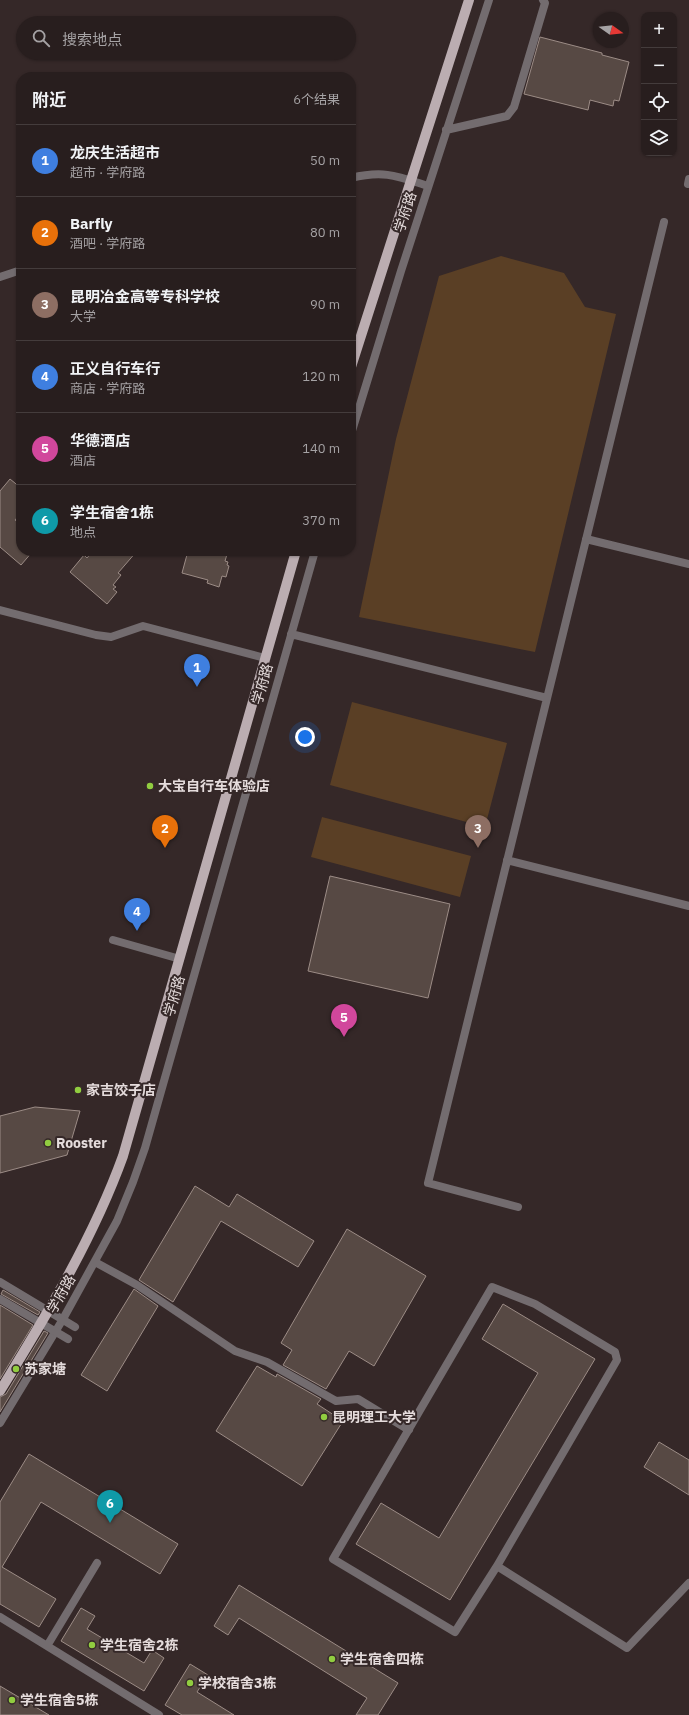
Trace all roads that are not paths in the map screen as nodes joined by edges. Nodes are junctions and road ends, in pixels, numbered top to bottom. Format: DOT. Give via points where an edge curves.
graph roads {
  1 [pos="469,0"];
  2 [pos="488,0"];
  3 [pos="543,0"];
  4 [pos="446,130"];
  5 [pos="356,177"];
  6 [pos="411,180"];
  7 [pos="428,186"];
  8 [pos="664,222"];
  9 [pos="16,272"];
  10 [pos="0,277"];
  11 [pos="356,351"];
  12 [pos="356,418"];
  13 [pos="586,539"];
  14 [pos="295,556"];
  15 [pos="314,556"];
  16 [pos="689,564"];
  17 [pos="0,610"];
  18 [pos="291,634"];
  19 [pos="266,658"];
  20 [pos="547,698"];
  21 [pos="507,860"];
  22 [pos="689,906"];
  23 [pos="113,940"];
  24 [pos="180,958"];
  25 [pos="518,1207"];
  26 [pos="95,1262"];
  27 [pos="0,1282"];
  28 [pos="0,1299"];
  29 [pos="48,1311"];
  30 [pos="63,1320"];
  31 [pos="41,1324"];
  32 [pos="75,1327"];
  33 [pos="55,1332"];
  34 [pos="68,1339"];
  35 [pos="0,1391"];
  36 [pos="0,1423"];
  37 [pos="409,1430"];
  38 [pos="97,1563"];
  39 [pos="497,1566"];
  40 [pos="689,1583"];
  41 [pos="0,1617"];
  42 [pos="47,1646"];
  43 [pos="159,1715"];
  1 -- 6 [label="main road, 学府路"];
  2 -- 4 [label="street, 学府路"];
  3 -- 4 [label="street" via="545,3 514,107 507,116"];
  4 -- 7 [label="street, 学府路"];
  5 -- 6 [label="street" via="383,173"];
  6 -- 7 [label="street"];
  6 -- 11 [label="main road, 学府路"];
  7 -- 12 [label="street, 学府路"];
  8 -- 13 [label="street"];
  9 -- 10 [label="street"];
  13 -- 16 [label="street"];
  13 -- 20 [label="street"];
  14 -- 19 [label="main road, 学府路"];
  15 -- 18 [label="street, 学府路"];
  17 -- 19 [label="street" via="111,637 143,626"];
  18 -- 20 [label="street"];
  18 -- 26 [label="street, 学府路" via="145,1148 117,1221"];
  19 -- 24 [label="main road, 学府路"];
  20 -- 21 [label="street"];
  21 -- 22 [label="street"];
  21 -- 25 [label="street" via="428,1183"];
  23 -- 24 [label="street"];
  24 -- 29 [label="main road, 学府路" via="112,1186 86,1243"];
  26 -- 30 [label="street, 学府路"];
  26 -- 37 [label="street" via="136,1285 235,1351 267,1362 336,1402 358,1399"];
  27 -- 29 [label="street"];
  28 -- 31 [label="street"];
  29 -- 30 [label="street"];
  29 -- 31 [label="main road, 学府路"];
  30 -- 32 [label="street"];
  30 -- 33 [label="street, 学府路"];
  31 -- 33 [label="street"];
  31 -- 35 [label="main road, 学府路"];
  33 -- 34 [label="street"];
  33 -- 36 [label="street, 学府路"];
  37 -- 39 [label="street" via="333,1559 455,1632"];
  37 -- 39 [label="street" via="492,1287 534,1304 615,1352 616,1360"];
  38 -- 42 [label="street"];
  39 -- 40 [label="street" via="627,1648"];
  41 -- 42 [label="street"];
  42 -- 43 [label="street"];
}
